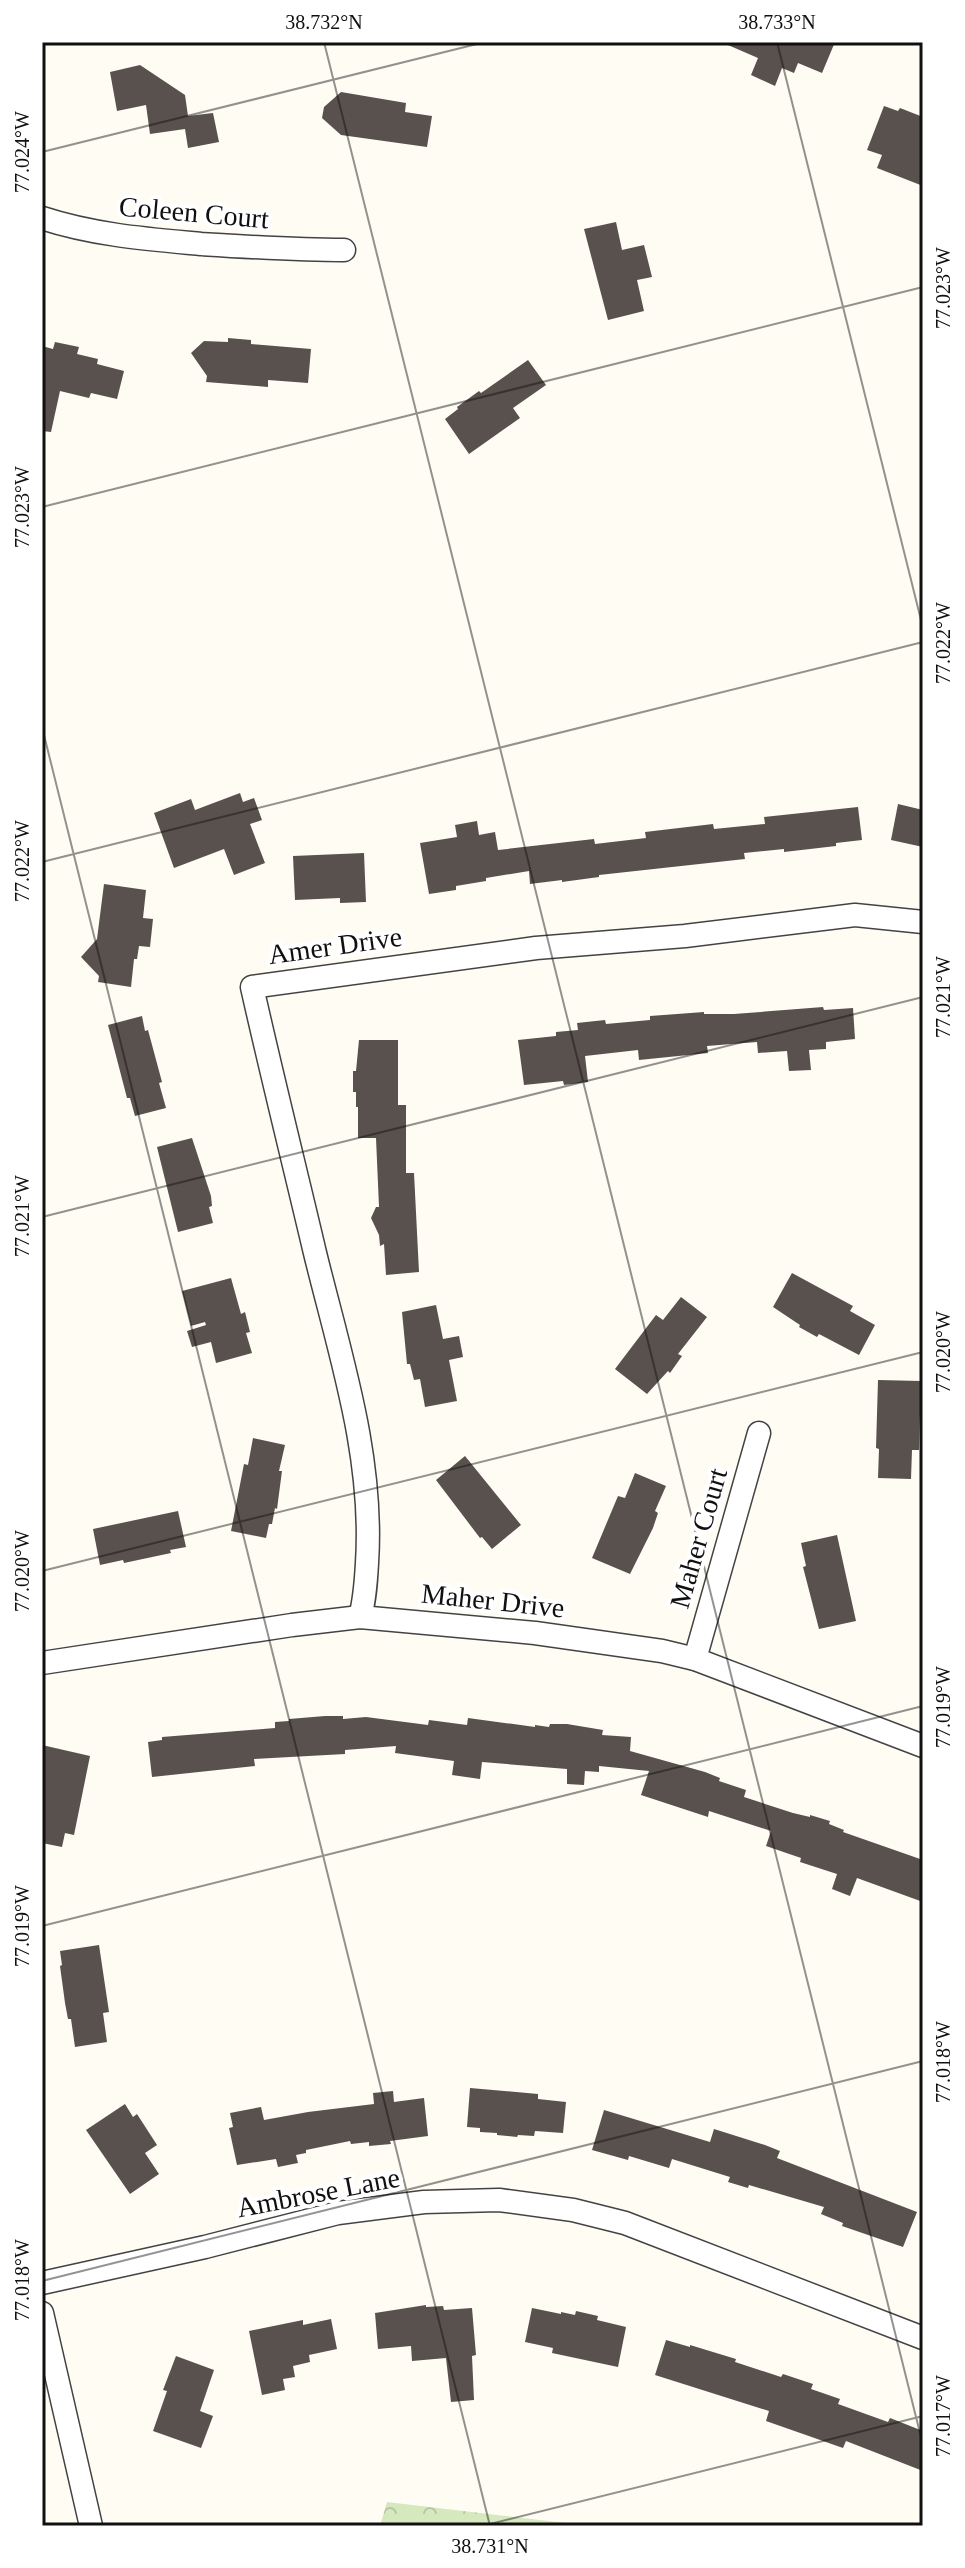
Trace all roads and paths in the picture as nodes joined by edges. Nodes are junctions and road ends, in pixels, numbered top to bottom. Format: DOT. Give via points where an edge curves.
graph roads {
  1 [pos="42,218"];
  2 [pos="344,250"];
  3 [pos="923,922"];
  4 [pos="759,1433"];
  5 [pos="360,1617"];
  6 [pos="695,1659"];
  7 [pos="42,1663"];
  8 [pos="923,1746"];
  9 [pos="42,2283"];
  10 [pos="42,2313"];
  11 [pos="923,2338"];
  12 [pos="91,2526"];
  1 -- 2 [label="street, Coleen Court" via="119,237"];
  3 -- 5 [label="street, Amer Drive" via="855,915 536,948 252,987 352,1391 369,1535"];
  4 -- 6 [label="street, Maher Court"];
  5 -- 6 [label="street, Maher Drive" via="535,1633"];
  5 -- 7 [label="street, Maher Drive"];
  6 -- 8 [label="street, Maher Drive"];
  9 -- 11 [label="street, Ambrose Lane" via="338,2213 424,2202 499,2200 625,2223"];
  10 -- 12 [label="street"];
}
